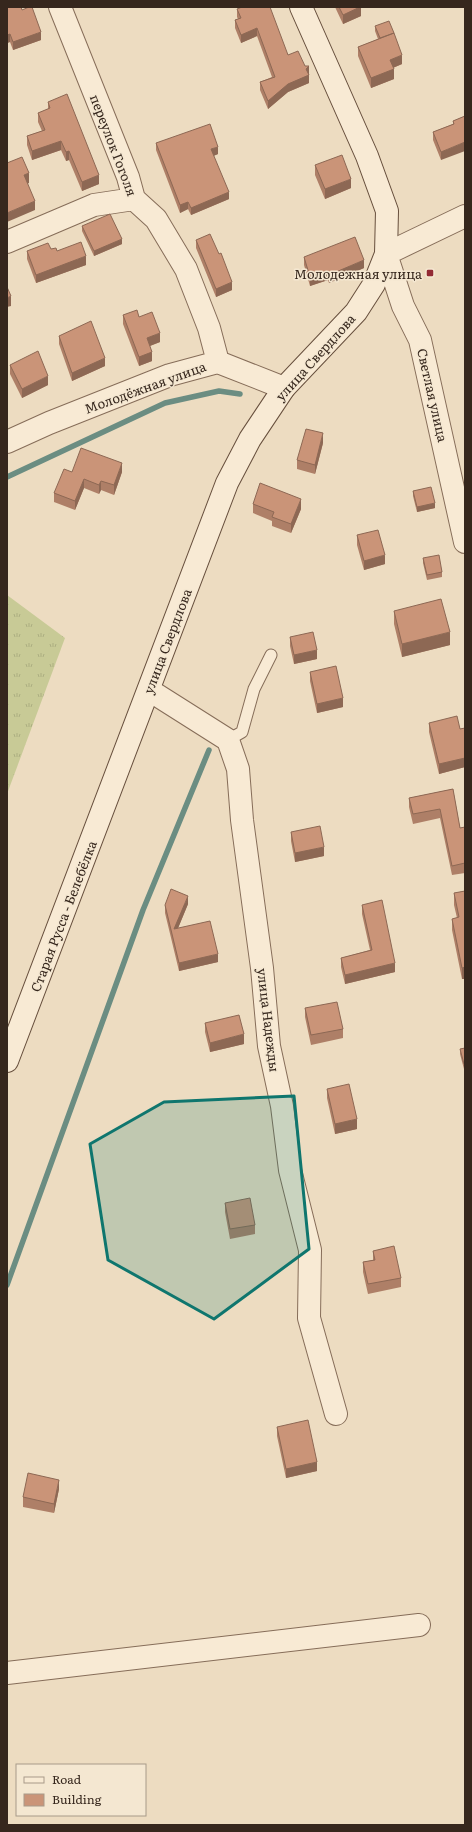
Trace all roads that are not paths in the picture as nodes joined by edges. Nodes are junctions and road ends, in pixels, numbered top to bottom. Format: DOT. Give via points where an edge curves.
graph roads {
  1 [pos="60,7"];
  2 [pos="301,7"];
  3 [pos="134,199"];
  4 [pos="465,216"];
  5 [pos="7,242"];
  6 [pos="386,254"];
  7 [pos="218,362"];
  8 [pos="284,388"];
  9 [pos="7,442"];
  10 [pos="464,535"];
  11 [pos="271,654"];
  12 [pos="149,690"];
  13 [pos="228,740"];
  14 [pos="118,771"];
  15 [pos="7,1061"];
  16 [pos="336,1414"];
  17 [pos="419,1625"];
  18 [pos="7,1673"];
  1 -- 3 [label="street, переулок Гоголя" via="128,177"];
  2 -- 6 [label="street, улица Свердлова" via="367,156 387,211"];
  3 -- 5 [label="street" via="94,205"];
  3 -- 7 [label="street, переулок Гоголя" via="156,219 186,269 209,328"];
  4 -- 6 [label="street"];
  6 -- 8 [label="street, улица Свердлова" via="374,284 356,312"];
  6 -- 10 [label="street, Светлая улица" via="403,306 420,340"];
  7 -- 8 [label="street, Молодёжная улица"];
  7 -- 9 [label="street, Молодёжная улица" via="170,375"];
  8 -- 12 [label="street, улица Свердлова" via="250,439 227,483"];
  11 -- 13 [label="lane" via="254,689 242,732"];
  12 -- 13 [label="street"];
  12 -- 14 [label="street, улица Свердлова"];
  13 -- 16 [label="street, улица Надежды" via="238,770 269,1046 282,1106 290,1170 310,1250 309,1318"];
  14 -- 15 [label="street, Старая Русса - Белебёлка"];
  17 -- 18 [label="street"];
}
